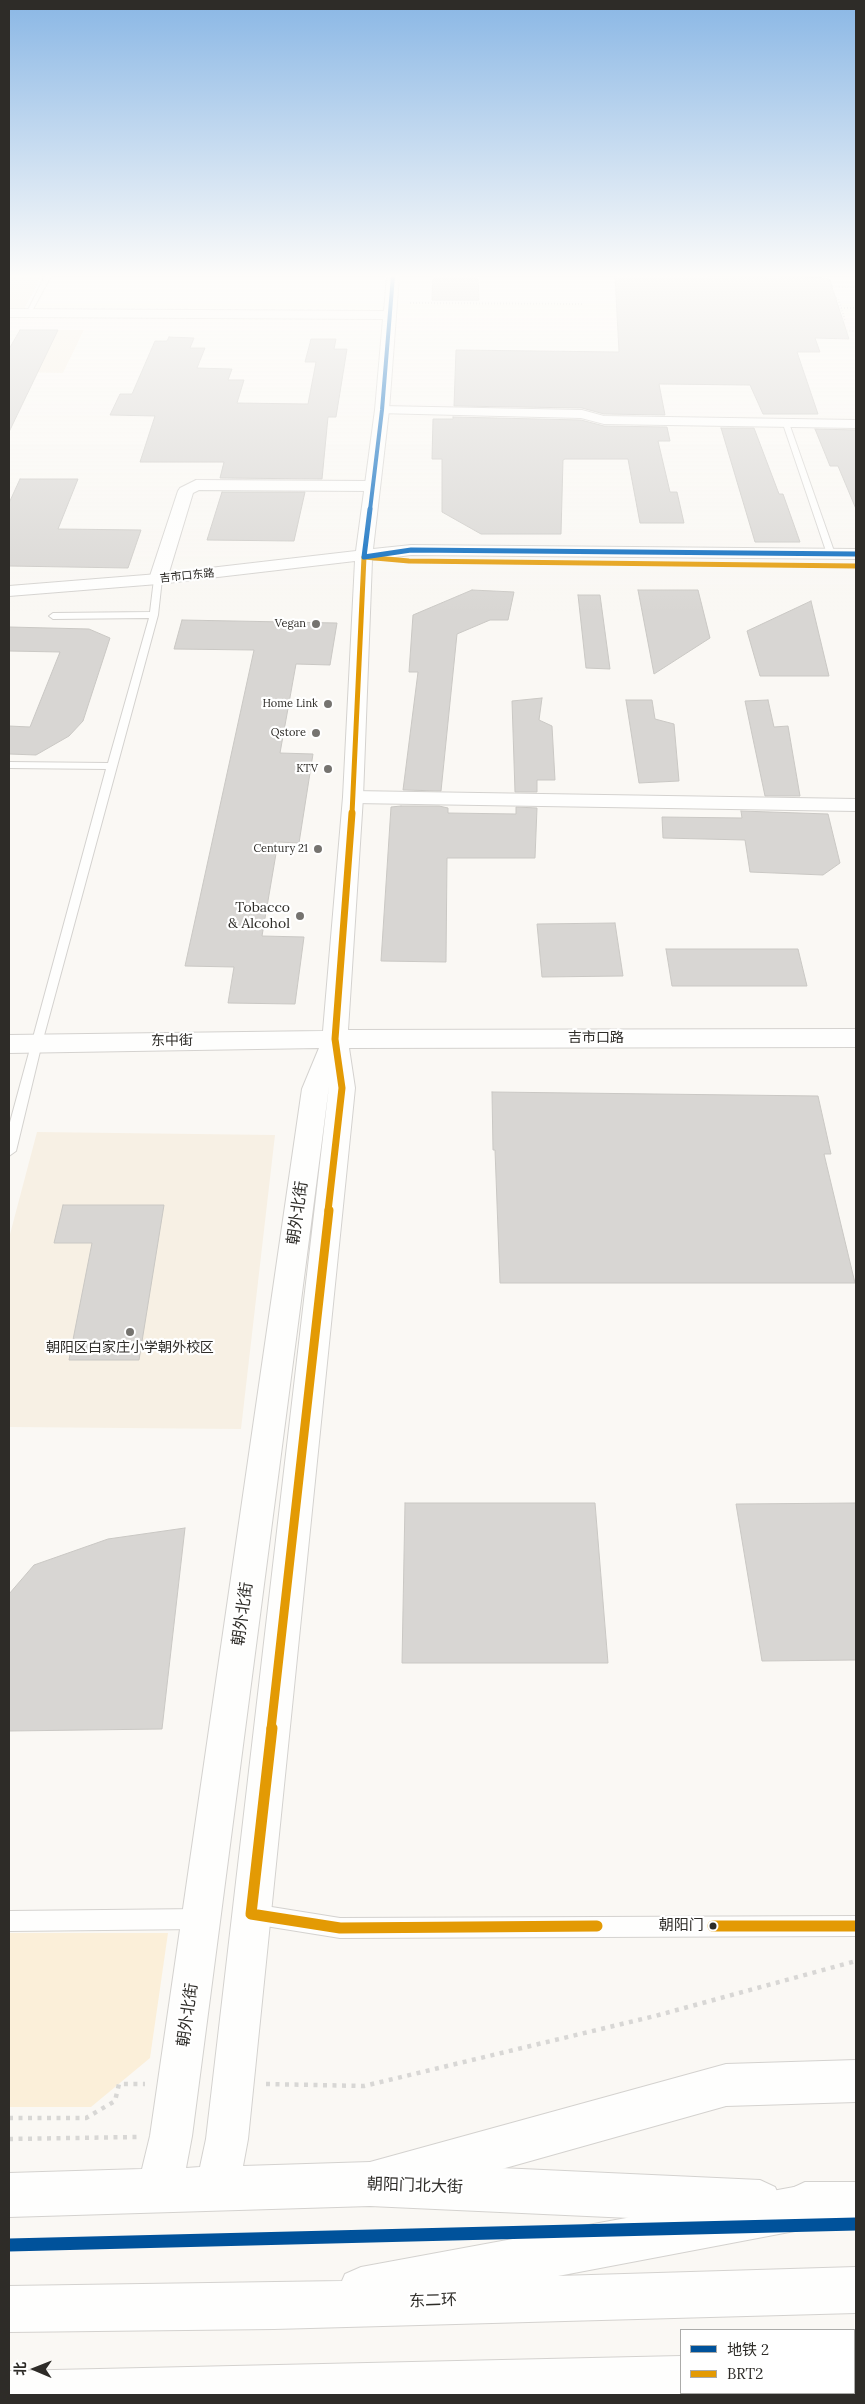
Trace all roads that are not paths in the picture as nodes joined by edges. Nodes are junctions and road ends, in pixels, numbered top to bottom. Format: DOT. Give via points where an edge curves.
graph roads {
  1 [pos="384,388"];
  2 [pos="382,410"];
  3 [pos="786,423"];
  4 [pos="856,424"];
  5 [pos="372,486"];
  6 [pos="831,554"];
  7 [pos="856,554"];
  8 [pos="364,557"];
  9 [pos="856,566"];
  10 [pos="158,579"];
  11 [pos="9,591"];
  12 [pos="154,615"];
  13 [pos="53,616"];
  14 [pos="9,765"];
  15 [pos="112,766"];
  16 [pos="354,797"];
  17 [pos="856,804"];
  18 [pos="856,1038"];
  19 [pos="335,1039"];
  20 [pos="36,1043"];
  21 [pos="9,1044"];
  22 [pos="9,1151"];
  23 [pos="251,1914"];
  24 [pos="201,1919"];
  25 [pos="9,1922"];
  26 [pos="856,1926"];
  27 [pos="856,2081"];
  28 [pos="370,2184"];
  29 [pos="217,2190"];
  30 [pos="159,2191"];
  31 [pos="9,2195"];
  32 [pos="839,2204"];
  33 [pos="856,2290"];
  34 [pos="274,2306"];
  35 [pos="9,2309"];
  36 [pos="680,2380"];
  37 [pos="9,2394"];
  1 -- 2 [label="main road, 朝外北街"];
  2 -- 3 [label="main road" via="582,414 604,420"];
  2 -- 5 [label="main road, 朝外北街"];
  3 -- 4 [label="main road"];
  3 -- 6 [label="lane"];
  5 -- 8 [label="main road, 朝外北街"];
  5 -- 10 [label="main road" via="196,485 186,491"];
  6 -- 7 [label="main road, 吉市口东路"];
  6 -- 8 [label="main road, 吉市口东路" via="411,550"];
  8 -- 9 [label="main road, 吉市口东路" via="408,561"];
  8 -- 10 [label="main road, 吉市口东路"];
  8 -- 16 [label="main road, 朝外北街"];
  10 -- 11 [label="main road, 吉市口东路"];
  10 -- 12 [label="lane"];
  12 -- 13 [label="lane"];
  12 -- 15 [label="lane"];
  14 -- 15 [label="lane"];
  15 -- 20 [label="lane"];
  16 -- 17 [label="main road"];
  16 -- 19 [label="main road, 朝外北街"];
  18 -- 19 [label="main road, 吉市口路"];
  19 -- 20 [label="main road, 东中街"];
  19 -- 23 [label="main road, 朝外北街" via="342,1088"];
  19 -- 24 [label="main road, 朝外北街" via="315,1089"];
  20 -- 21 [label="main road, 东中街"];
  20 -- 22 [label="lane"];
  23 -- 26 [label="lane" via="340,1928"];
  23 -- 29 [label="main road, 朝外北街" via="227,2139"];
  24 -- 25 [label="lane"];
  24 -- 30 [label="main road, 朝外北街" via="171,2136"];
  27 -- 28 [label="main road" via="726,2085"];
  28 -- 29 [label="main road, 朝阳门北大街"];
  28 -- 32 [label="main road, 朝阳门北大街"];
  29 -- 30 [label="main road, 朝阳门北大街"];
  30 -- 31 [label="main road, 朝阳门北大街"];
  32 -- 34 [label="main road"];
  33 -- 34 [label="main road, 东二环"];
  34 -- 35 [label="main road, 东二环"];
  36 -- 37 [label="main road"];
}
